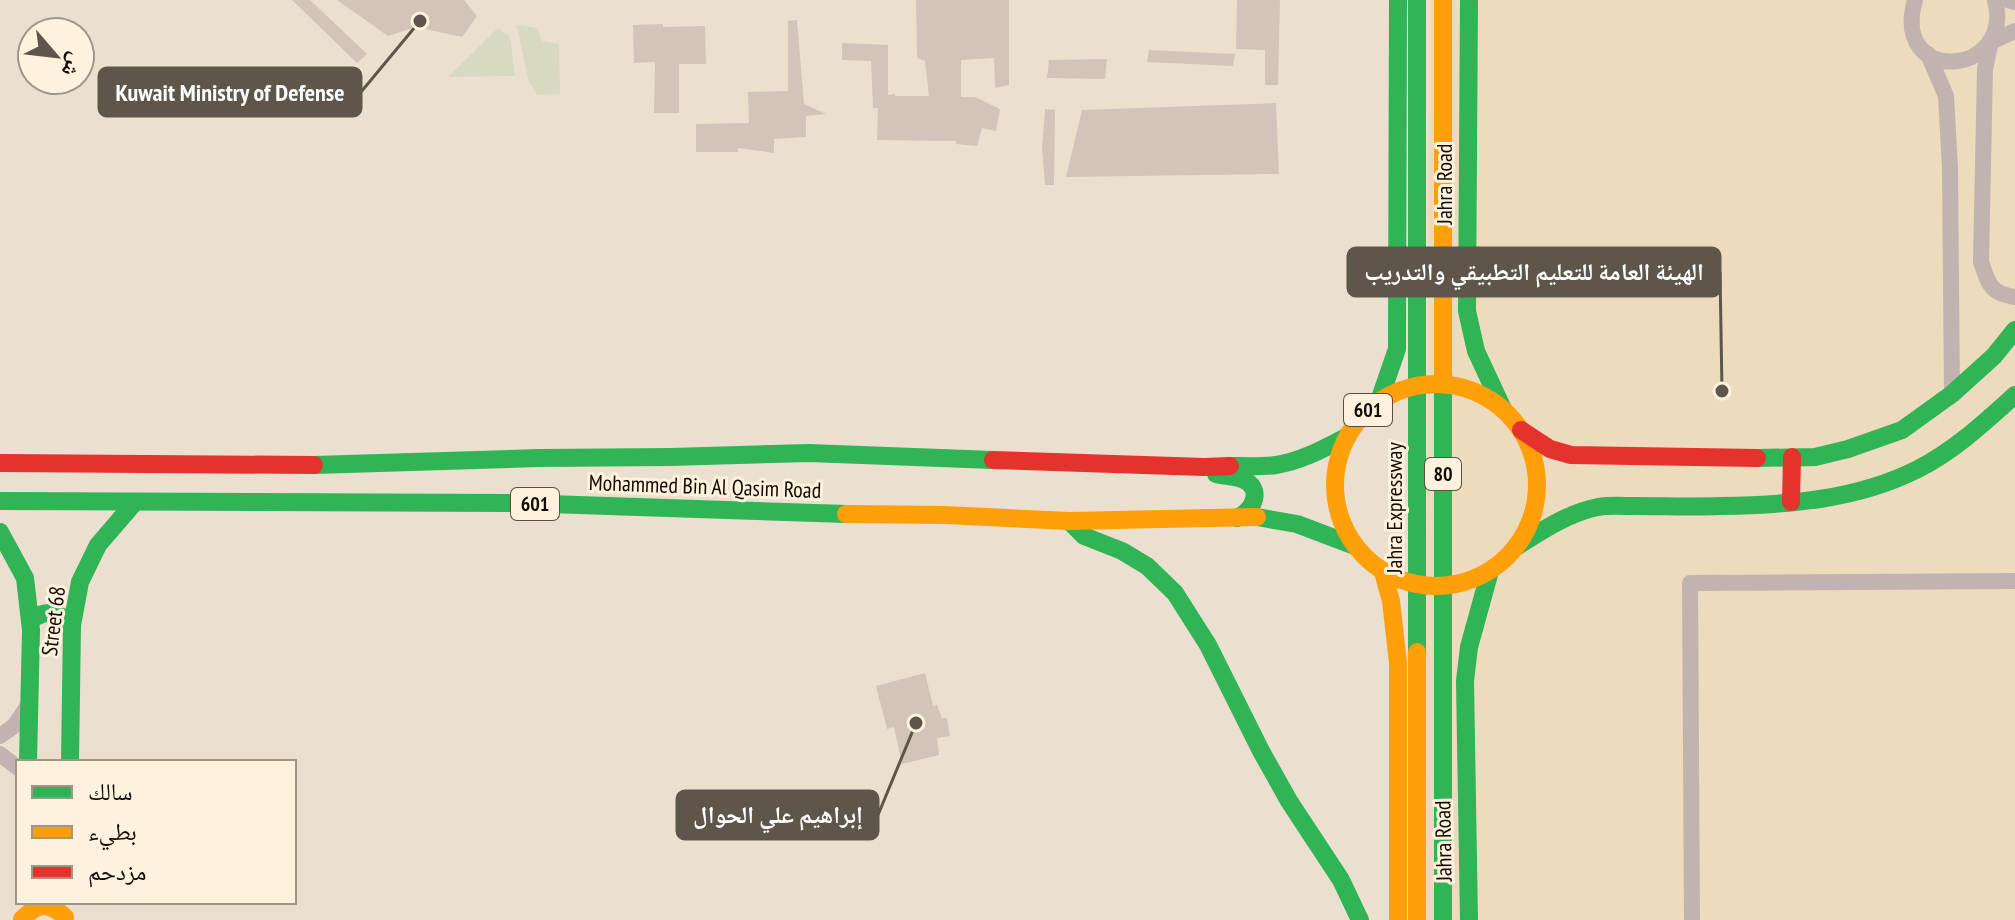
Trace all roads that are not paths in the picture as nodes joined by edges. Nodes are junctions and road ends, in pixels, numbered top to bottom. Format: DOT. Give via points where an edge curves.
graph roads {
  1 [pos="1398,0"];
  2 [pos="1417,0"];
  3 [pos="1443,0"];
  4 [pos="1469,0"];
  5 [pos="1915,0"];
  6 [pos="1995,0"];
  7 [pos="2008,0"];
  8 [pos="2015,2"];
  9 [pos="2015,31"];
  10 [pos="1991,43"];
  11 [pos="1928,54"];
  12 [pos="2015,297"];
  13 [pos="2015,330"];
  14 [pos="1952,394"];
  15 [pos="2015,395"];
  16 [pos="1379,401"];
  17 [pos="1503,409"];
  18 [pos="1521,430"];
  19 [pos="1348,436"];
  20 [pos="1792,457"];
  21 [pos="0,463"];
  22 [pos="1204,467"];
  23 [pos="0,501"];
  24 [pos="135,502"];
  25 [pos="1791,502"];
  26 [pos="1237,518"];
  27 [pos="1069,521"];
  28 [pos="0,532"];
  29 [pos="1355,546"];
  30 [pos="1516,547"];
  31 [pos="1490,571"];
  32 [pos="1383,572"];
  33 [pos="2015,581"];
  34 [pos="30,620"];
  35 [pos="72,625"];
  36 [pos="29,702"];
  37 [pos="0,736"];
  38 [pos="0,754"];
  39 [pos="28,760"];
  40 [pos="70,760"];
  41 [pos="16,766"];
  42 [pos="65,913"];
  43 [pos="23,914"];
  44 [pos="1360,920"];
  45 [pos="1398,920"];
  46 [pos="1417,920"];
  47 [pos="1443,920"];
  48 [pos="1469,920"];
  49 [pos="1692,920"];
  1 -- 16 [label="main road, Jahra Road" via="1397,349"];
  2 -- 46 [label="main road, Jahra Expressway / 80"];
  3 -- 47 [label="main road, 80"];
  4 -- 17 [label="main road, Jahra Road" via="1467,311 1471,340"];
  5 -- 11 [label="street" via="1912,32"];
  6 -- 10 [label="street" via="1998,29"];
  7 -- 8 [label="street"];
  9 -- 10 [label="street"];
  10 -- 11 [label="street" via="1967,61 1940,61"];
  10 -- 12 [label="street" via="1985,69 1981,262 1998,294"];
  11 -- 14 [label="street" via="1946,96"];
  13 -- 14 [label="main road"];
  14 -- 20 [label="main road" via="1902,430 1848,449"];
  15 -- 25 [label="main road" via="1989,420 1918,469 1875,487"];
  16 -- 17 [label="main road, 601" via="1414,386 1452,385"];
  16 -- 19 [label="main road, 601"];
  17 -- 18 [label="main road, 601"];
  18 -- 20 [label="main road" via="1550,449 1571,455"];
  18 -- 30 [label="main road, 601" via="1537,480 1532,515"];
  19 -- 22 [label="main road, Mohammed Bin Al Qasim Road / 601" via="1298,460"];
  19 -- 29 [label="main road, 601" via="1335,473 1335,492 1338,512"];
  20 -- 25 [label="main road"];
  21 -- 22 [label="main road, Mohammed Bin Al Qasim Road / 601" via="294,466 809,453"];
  22 -- 26 [label="main road" via="1251,486 1255,503"];
  23 -- 24 [label="main road, Mohammed Bin Al Qasim Road / 601"];
  24 -- 27 [label="main road, Mohammed Bin Al Qasim Road / 601" via="519,503"];
  24 -- 35 [label="main road, Street 68" via="98,545 80,582"];
  25 -- 30 [label="main road" via="1602,506 1560,519"];
  26 -- 27 [label="main road, Mohammed Bin Al Qasim Road / 601"];
  26 -- 29 [label="main road, Mohammed Bin Al Qasim Road / 601" via="1281,519"];
  27 -- 44 [label="main road" via="1084,536 1147,566 1175,593"];
  28 -- 34 [label="main road, Street 68" via="25,578"];
  29 -- 32 [label="main road, 601"];
  30 -- 31 [label="main road, 601"];
  31 -- 32 [label="main road, 601" via="1436,587"];
  31 -- 48 [label="main road, Jahra Road" via="1465,681"];
  32 -- 45 [label="main road, Jahra Road" via="1398,663"];
  33 -- 49 [label="street" via="1690,583"];
  34 -- 35 [label="main road" via="52,611"];
  34 -- 36 [label="main road, Street 68"];
  35 -- 40 [label="main road, Street 68"];
  36 -- 37 [label="street" via="14,726"];
  36 -- 39 [label="main road, Street 68"];
  38 -- 41 [label="street"];
  42 -- 43 [label="main road" via="43,905"];
}
